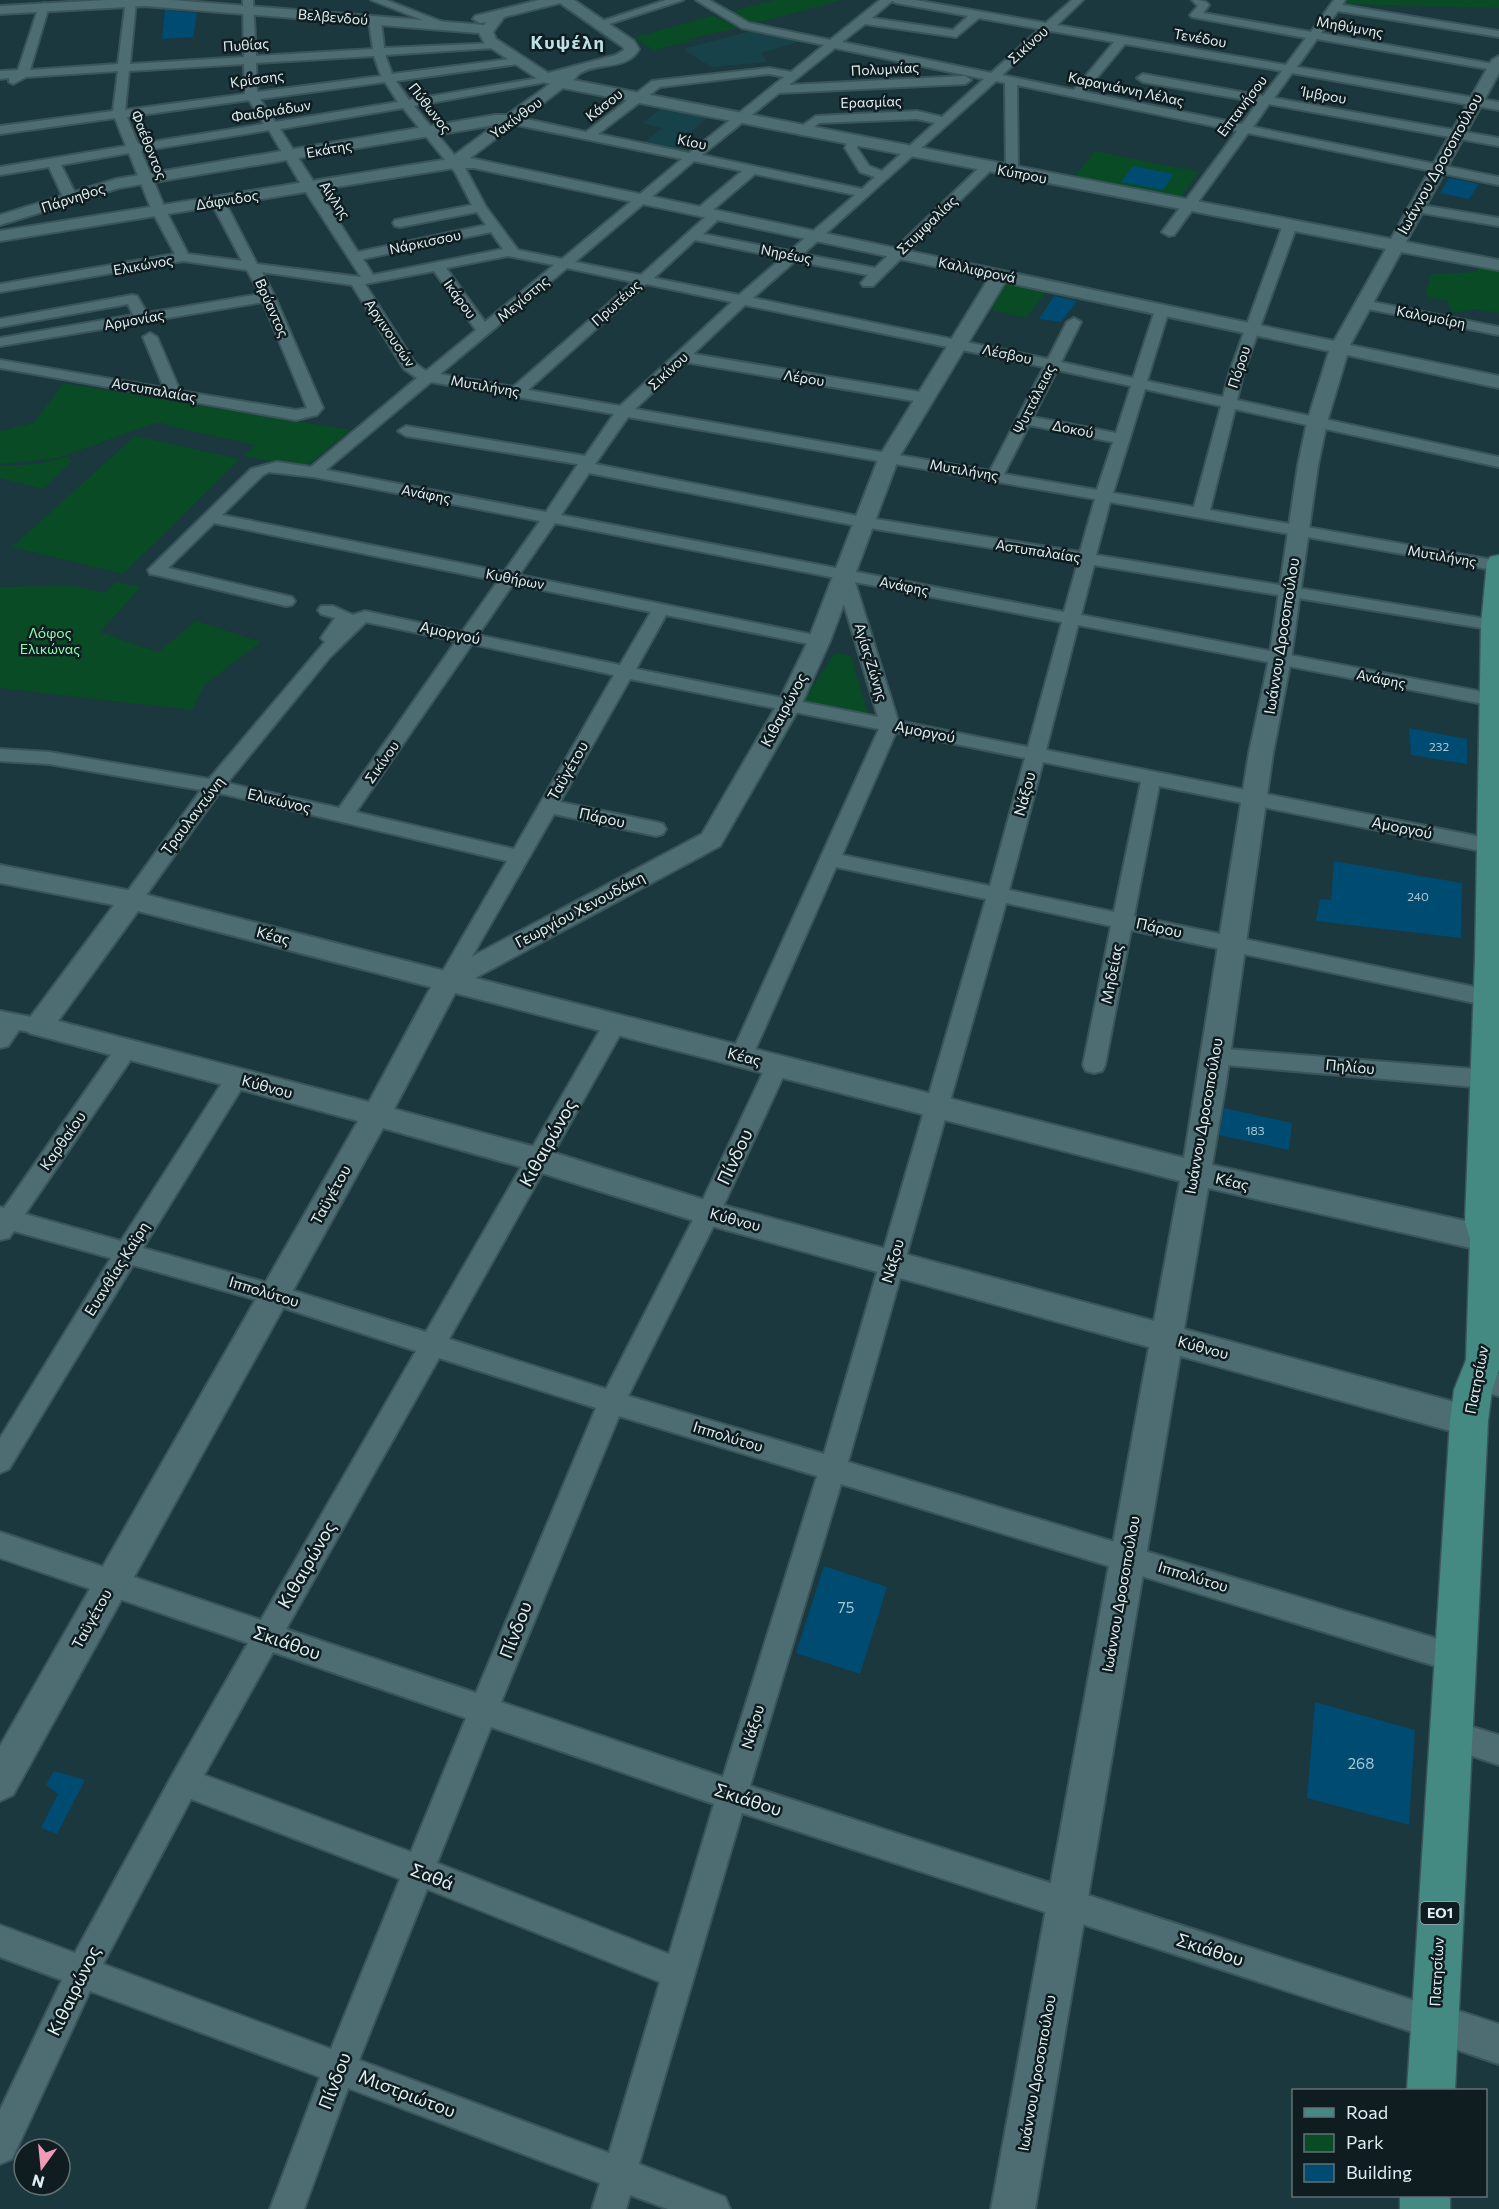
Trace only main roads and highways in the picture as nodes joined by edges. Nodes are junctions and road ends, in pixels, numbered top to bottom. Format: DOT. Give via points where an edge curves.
graph roads {
  1 [pos="1499,565"];
  2 [pos="1496,701"];
  3 [pos="1496,766"];
  4 [pos="1494,858"];
  5 [pos="1495,960"];
  6 [pos="1490,1094"];
  7 [pos="1493,1240"];
  8 [pos="1487,1382"];
  9 [pos="1431,2089"];
  1 -- 2 [label="main road, Πατησίων / ΕΟ1" via="1494,625"];
  2 -- 3 [label="main road, Πατησίων / ΕΟ1"];
  3 -- 4 [label="main road, Πατησίων / ΕΟ1"];
  4 -- 5 [label="main road, Πατησίων / ΕΟ1"];
  5 -- 6 [label="main road, Πατησίων / ΕΟ1" via="1489,998"];
  6 -- 7 [label="main road, Πατησίων / ΕΟ1" via="1482,1222"];
  7 -- 8 [label="main road, Πατησίων / ΕΟ1" via="1484,1360"];
  8 -- 9 [label="main road, Πατησίων / ΕΟ1" via="1469,1421"];
}
